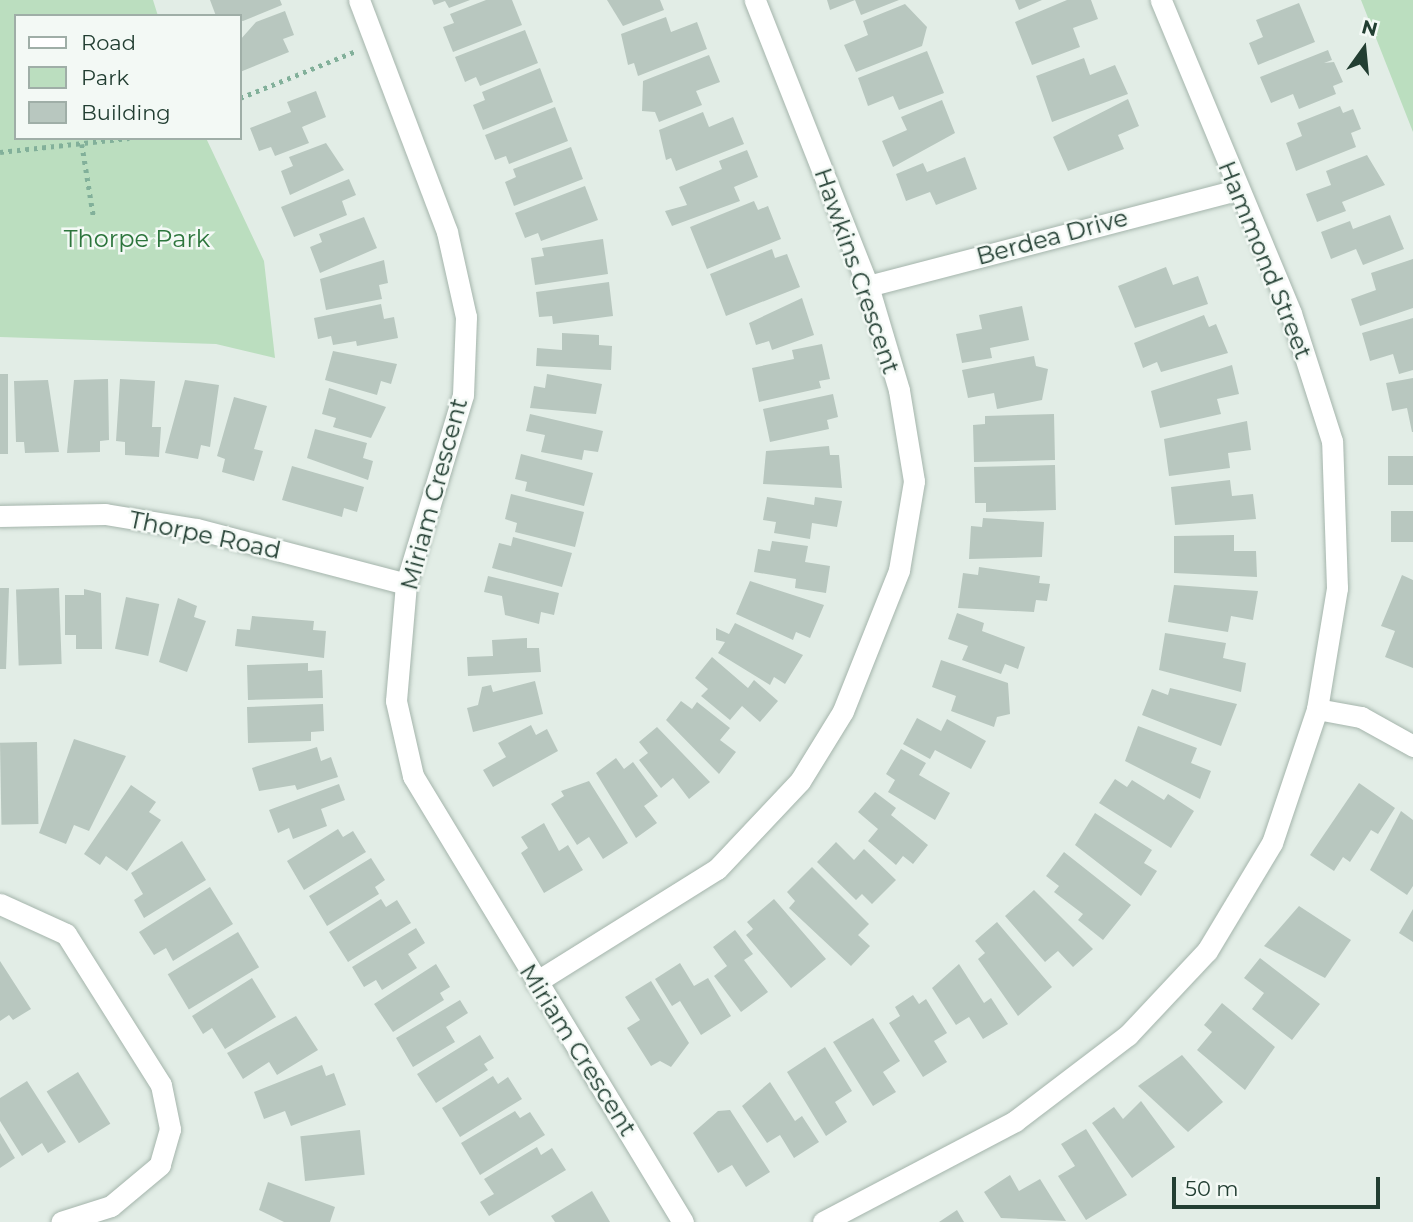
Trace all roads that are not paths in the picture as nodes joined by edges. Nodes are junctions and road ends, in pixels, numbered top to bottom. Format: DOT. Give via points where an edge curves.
graph roads {
  1 [pos="359,0"];
  2 [pos="755,0"];
  3 [pos="1161,0"];
  4 [pos="1236,190"];
  5 [pos="868,286"];
  6 [pos="0,516"];
  7 [pos="406,584"];
  8 [pos="1317,709"];
  9 [pos="1413,746"];
  10 [pos="0,904"];
  11 [pos="536,982"];
  12 [pos="61,1222"];
  13 [pos="683,1222"];
  14 [pos="823,1222"];
  1 -- 7 [label="street, Miriam Crescent" via="447,232 466,317 463,396"];
  2 -- 5 [label="street, Hawkins Crescent"];
  3 -- 4 [label="street, Hammond Street"];
  4 -- 5 [label="street, Berdea Drive"];
  4 -- 8 [label="street, Hammond Street" via="1291,313 1332,441 1337,588"];
  5 -- 11 [label="street, Hawkins Crescent" via="899,390 914,481 899,570 843,711 800,781 717,869"];
  6 -- 7 [label="street, Thorpe Road" via="105,514 197,529"];
  7 -- 11 [label="street, Miriam Crescent" via="396,701 413,776"];
  8 -- 9 [label="street" via="1361,717"];
  8 -- 14 [label="street, Hammond Street" via="1272,843 1207,951 1137,1025 1014,1121"];
  10 -- 12 [label="street" via="66,934 161,1085 170,1129 160,1165 111,1206"];
  11 -- 13 [label="street, Miriam Crescent"];
}
